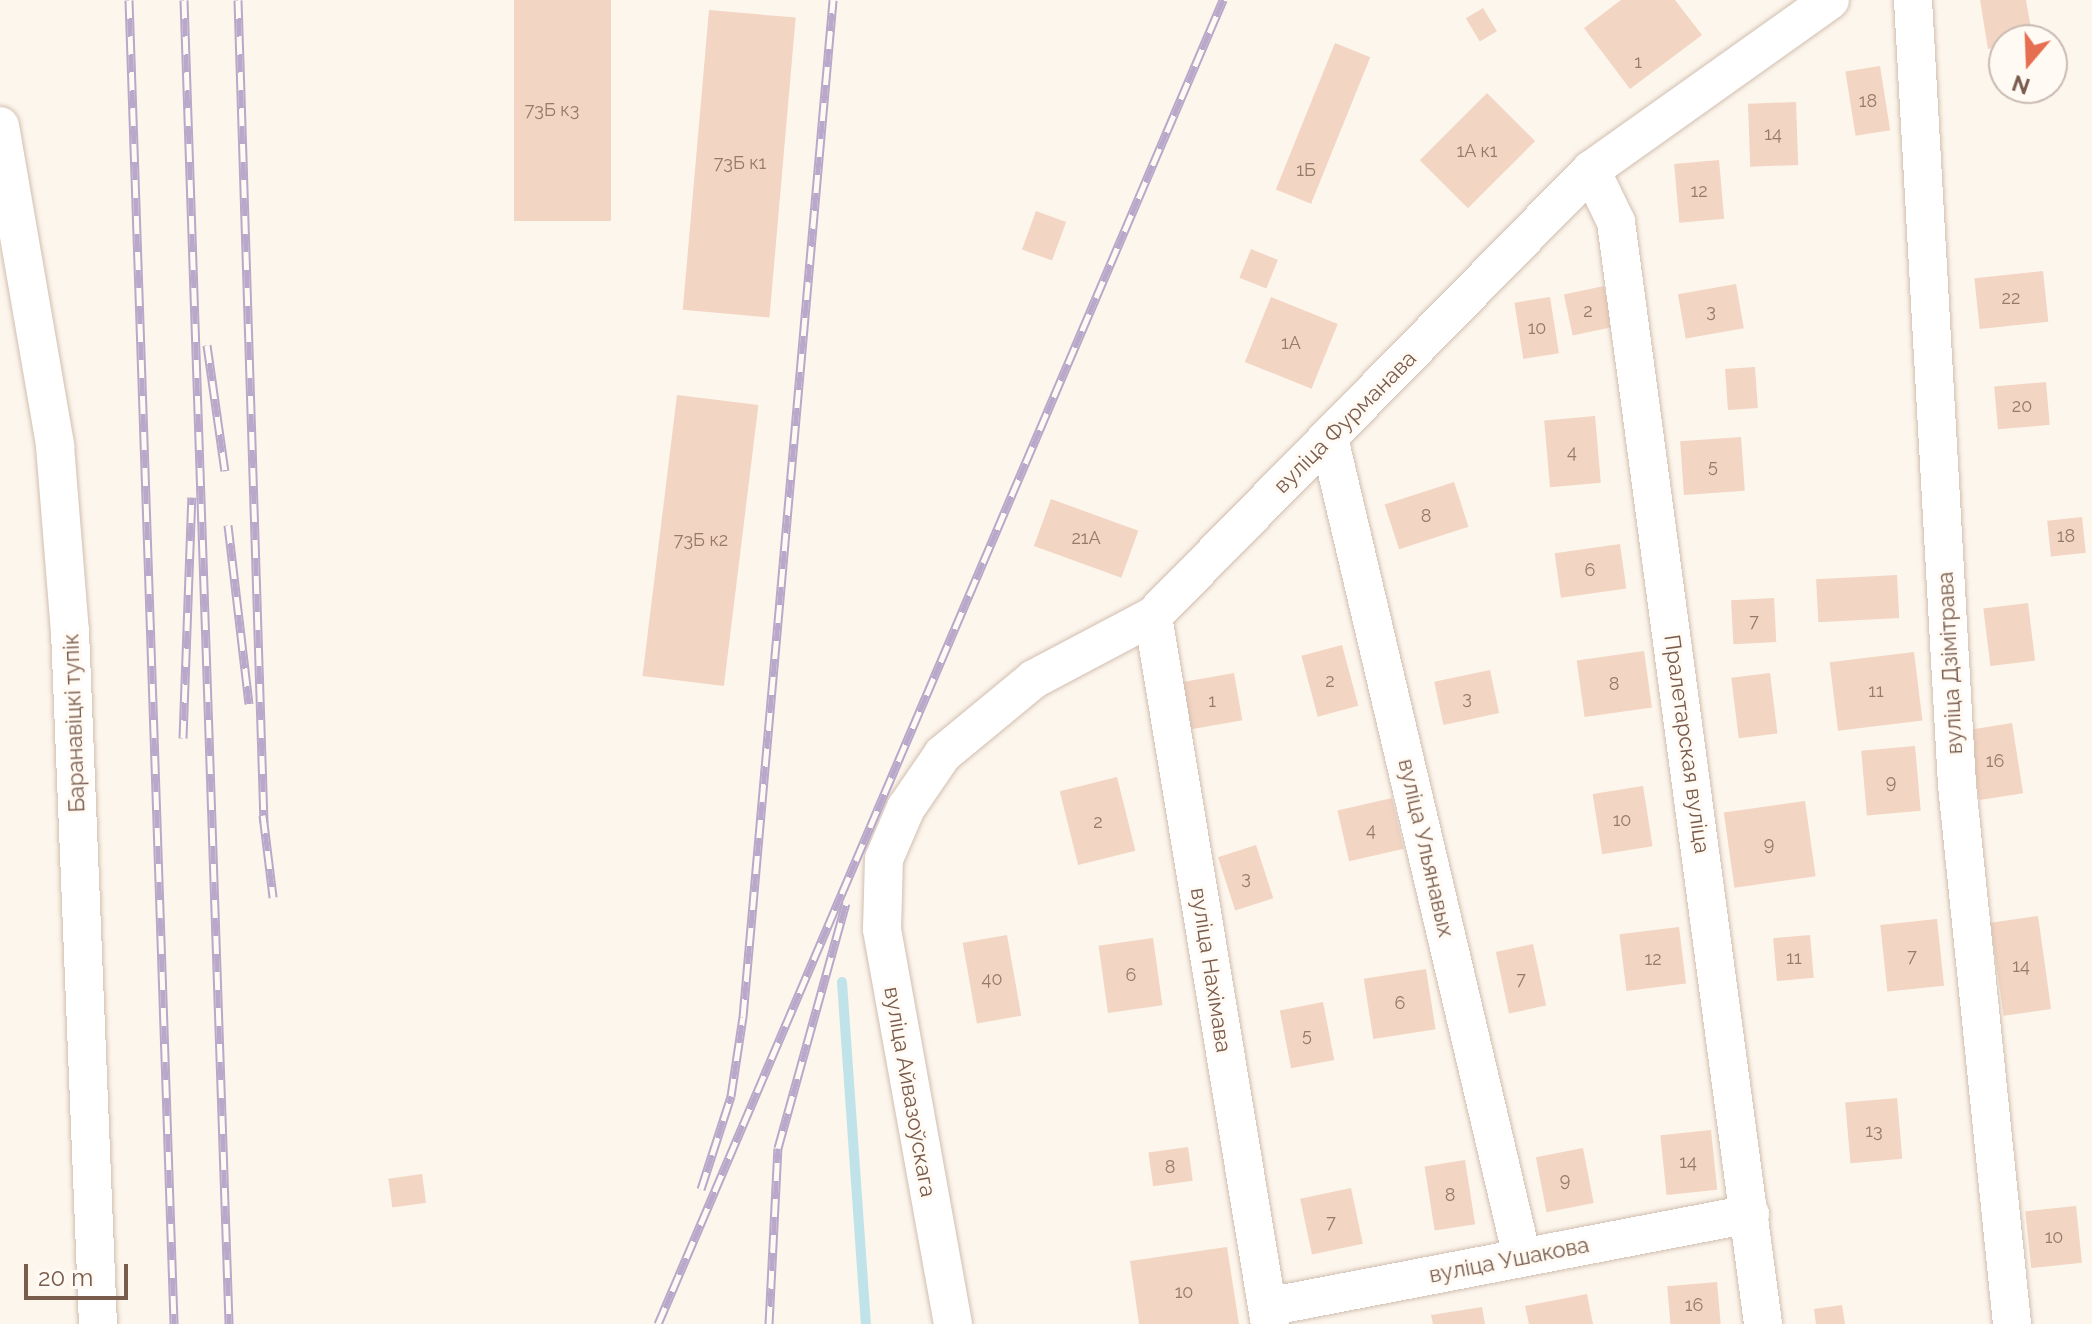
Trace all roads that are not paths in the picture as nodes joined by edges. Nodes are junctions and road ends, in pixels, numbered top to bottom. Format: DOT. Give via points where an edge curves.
graph roads {
  1 [pos="1830,0"];
  2 [pos="1913,0"];
  3 [pos="0,126"];
  4 [pos="1591,170"];
  5 [pos="1329,438"];
  6 [pos="1153,616"];
  7 [pos="884,859"];
  8 [pos="1750,1214"];
  9 [pos="1522,1257"];
  10 [pos="1268,1315"];
  11 [pos="98,1324"];
  12 [pos="953,1324"];
  13 [pos="1763,1324"];
  14 [pos="2012,1324"];
  1 -- 4 [label="street, вуліца Фурманава"];
  2 -- 14 [label="street, вуліца Дзімітрава" via="1957,785"];
  3 -- 11 [label="street, Баранавіцкі тупік" via="55,446 70,631"];
  4 -- 5 [label="street, вуліца Фурманава"];
  4 -- 8 [label="street, Пралетарская вуліца" via="1616,222"];
  5 -- 6 [label="street, вуліца Фурманава"];
  5 -- 9 [label="street, вуліца Ульянавых"];
  6 -- 7 [label="street, вуліца Фурманава" via="1034,679 943,754 906,808"];
  6 -- 10 [label="street, вуліца Нахімава"];
  7 -- 12 [label="street, вуліца Айвазоўскага" via="882,929"];
  8 -- 9 [label="street, вуліца Ушакова"];
  8 -- 13 [label="street, Пралетарская вуліца"];
  9 -- 10 [label="street, вуліца Ушакова"];
}
